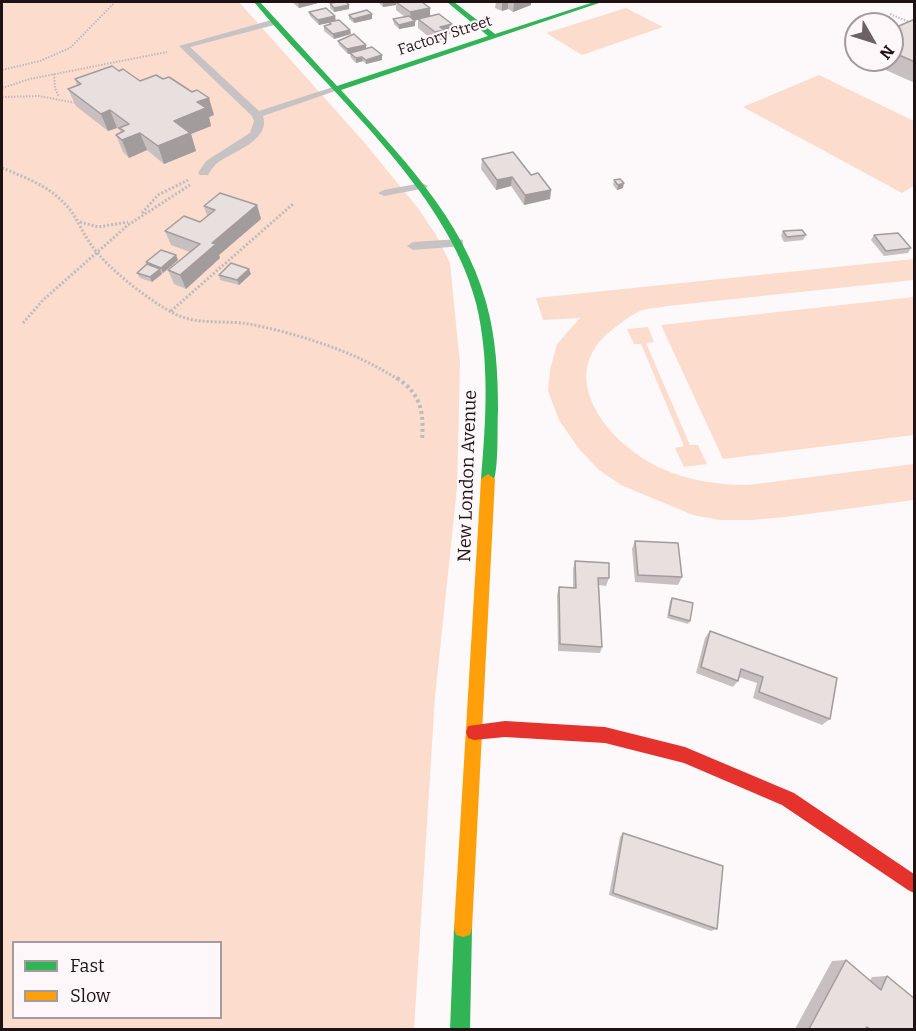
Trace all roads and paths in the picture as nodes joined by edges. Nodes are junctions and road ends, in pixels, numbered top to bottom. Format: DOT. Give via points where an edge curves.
graph roads {
  1 [pos="115,2"];
  2 [pos="257,2"];
  3 [pos="450,2"];
  4 [pos="598,2"];
  5 [pos="276,21"];
  6 [pos="494,37"];
  7 [pos="186,48"];
  8 [pos="2,70"];
  9 [pos="54,74"];
  10 [pos="2,88"];
  11 [pos="336,89"];
  12 [pos="2,97"];
  13 [pos="59,98"];
  14 [pos="76,103"];
  15 [pos="257,115"];
  16 [pos="2,170"];
  17 [pos="204,173"];
  18 [pos="422,186"];
  19 [pos="384,193"];
  20 [pos="293,204"];
  21 [pos="139,216"];
  22 [pos="79,222"];
  23 [pos="459,243"];
  24 [pos="413,246"];
  25 [pos="98,254"];
  26 [pos="171,311"];
  27 [pos="23,323"];
  28 [pos="422,440"];
  29 [pos="474,732"];
  30 [pos="915,884"];
  31 [pos="460,1029"];
  1 -- 8 [label="path" via="70,48 40,61"];
  2 -- 5 [label="main road, New London Avenue"];
  3 -- 6 [label="main road"];
  4 -- 6 [label="main road, Factory Street"];
  5 -- 7 [label="lane"];
  5 -- 11 [label="main road, New London Avenue"];
  6 -- 11 [label="main road, Factory Street"];
  7 -- 9 [label="path"];
  7 -- 15 [label="lane"];
  9 -- 10 [label="path"];
  9 -- 13 [label="path"];
  11 -- 15 [label="lane"];
  11 -- 18 [label="main road, New London Avenue"];
  12 -- 13 [label="path"];
  13 -- 14 [label="path"];
  15 -- 17 [label="lane" via="255,135 210,163"];
  16 -- 22 [label="path" via="59,198"];
  17 -- 21 [label="path"];
  17 -- 21 [label="path" via="163,192"];
  18 -- 19 [label="lane"];
  18 -- 23 [label="main road, New London Avenue"];
  20 -- 26 [label="path"];
  21 -- 22 [label="path" via="117,226"];
  21 -- 25 [label="path"];
  22 -- 25 [label="path"];
  23 -- 24 [label="lane"];
  23 -- 29 [label="main road, New London Avenue" via="481,303 489,352 491,431"];
  25 -- 26 [label="path"];
  25 -- 27 [label="path" via="43,300"];
  26 -- 28 [label="path" via="194,319 251,325 384,369 400,378 418,397 423,414"];
  29 -- 30 [label="main road" via="505,729 605,735 685,754 788,799"];
  29 -- 31 [label="main road, New London Avenue"];
}
